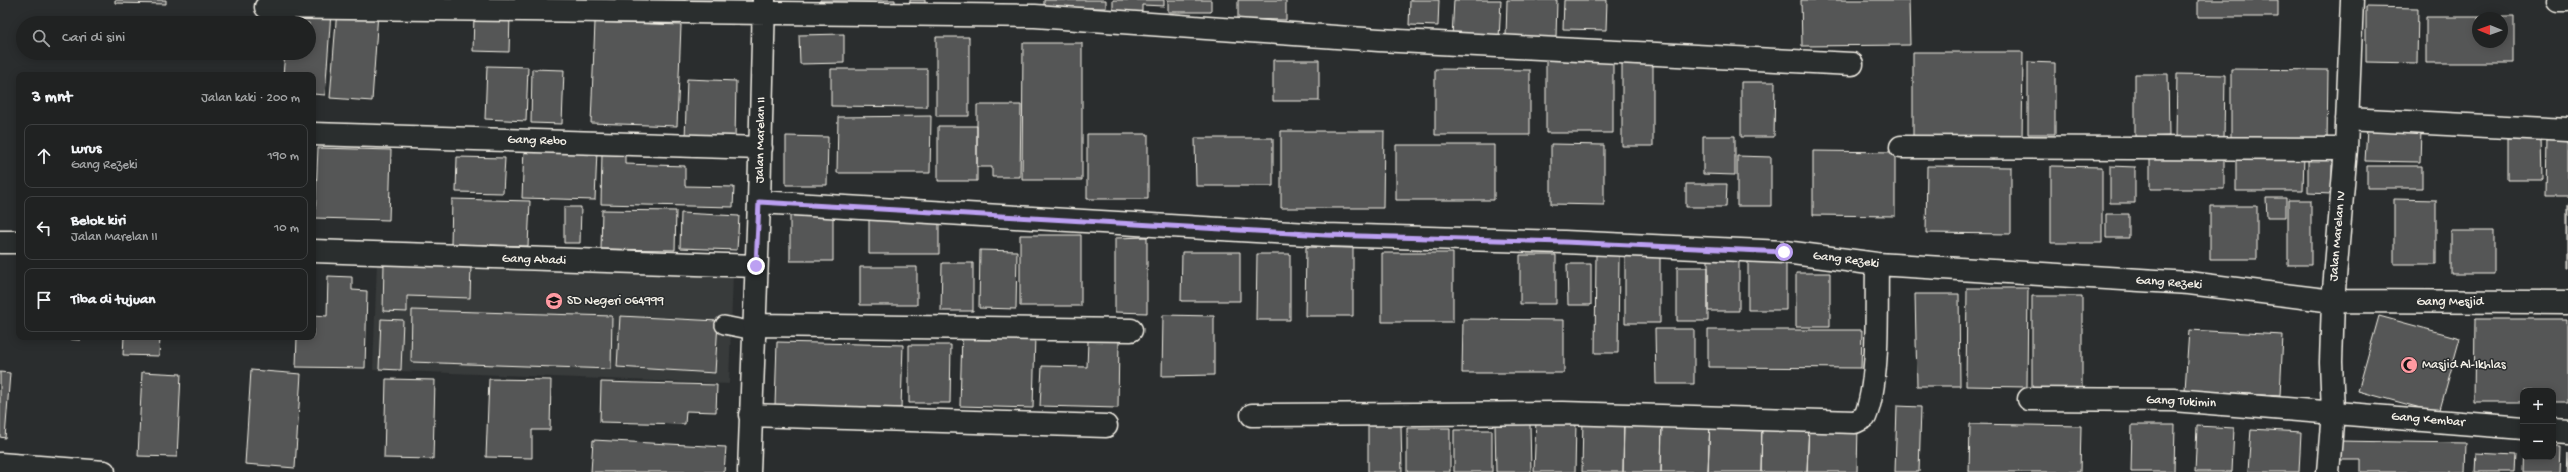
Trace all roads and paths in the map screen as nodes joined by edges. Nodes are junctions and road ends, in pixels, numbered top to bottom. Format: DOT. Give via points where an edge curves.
graph roads {
  1 [pos="2352,0"];
  2 [pos="2559,0"];
  3 [pos="2568,0"];
  4 [pos="266,7"];
  5 [pos="764,7"];
  6 [pos="1852,64"];
  7 [pos="2347,119"];
  8 [pos="2568,130"];
  9 [pos="316,134"];
  10 [pos="1901,147"];
  11 [pos="761,148"];
  12 [pos="2346,150"];
  13 [pos="759,202"];
  14 [pos="0,242"];
  15 [pos="16,242"];
  16 [pos="316,251"];
  17 [pos="1877,264"];
  18 [pos="756,266"];
  19 [pos="2333,301"];
  20 [pos="2568,302"];
  21 [pos="724,325"];
  22 [pos="754,328"];
  23 [pos="1131,330"];
  24 [pos="2029,399"];
  25 [pos="2333,412"];
  26 [pos="750,415"];
  27 [pos="1252,415"];
  28 [pos="1106,426"];
  29 [pos="2520,428"];
  30 [pos="2556,431"];
  31 [pos="2568,432"];
  32 [pos="0,464"];
  33 [pos="104,472"];
  34 [pos="749,472"];
  35 [pos="2328,472"];
  1 -- 7 [label="street, Jalan Marelan IV"];
  2 -- 3 [label="street"];
  4 -- 5 [label="street"];
  5 -- 6 [label="street" via="1035,16 1379,40"];
  5 -- 11 [label="street, Jalan Marelan II"];
  7 -- 8 [label="street"];
  7 -- 12 [label="street, Jalan Marelan IV"];
  9 -- 11 [label="street, Gang Rebo"];
  10 -- 12 [label="street"];
  11 -- 13 [label="street, Jalan Marelan II"];
  12 -- 19 [label="street, Jalan Marelan IV"];
  13 -- 17 [label="street, Gang Rezeki" via="1326,235 1784,252"];
  13 -- 18 [label="street, Jalan Marelan II"];
  14 -- 15 [label="street"];
  16 -- 18 [label="street, Gang Abadi"];
  17 -- 19 [label="street, Gang Rezeki" via="2189,284"];
  17 -- 27 [label="street" via="1873,374 1869,406 1865,417 1855,422 1563,414"];
  18 -- 22 [label="street, Jalan Marelan II"];
  19 -- 20 [label="street, Gang Mesjid"];
  19 -- 25 [label="street, Jalan Marelan IV"];
  21 -- 22 [label="lane"];
  22 -- 23 [label="street"];
  22 -- 26 [label="street, Jalan Marelan II"];
  24 -- 25 [label="street, Gang Tukimin" via="2173,400"];
  25 -- 29 [label="street, Gang Kembar"];
  25 -- 35 [label="street, Jalan Marelan IV"];
  26 -- 28 [label="street"];
  26 -- 34 [label="street, Jalan Marelan II"];
  30 -- 31 [label="street"];
  32 -- 33 [label="street"];
}
